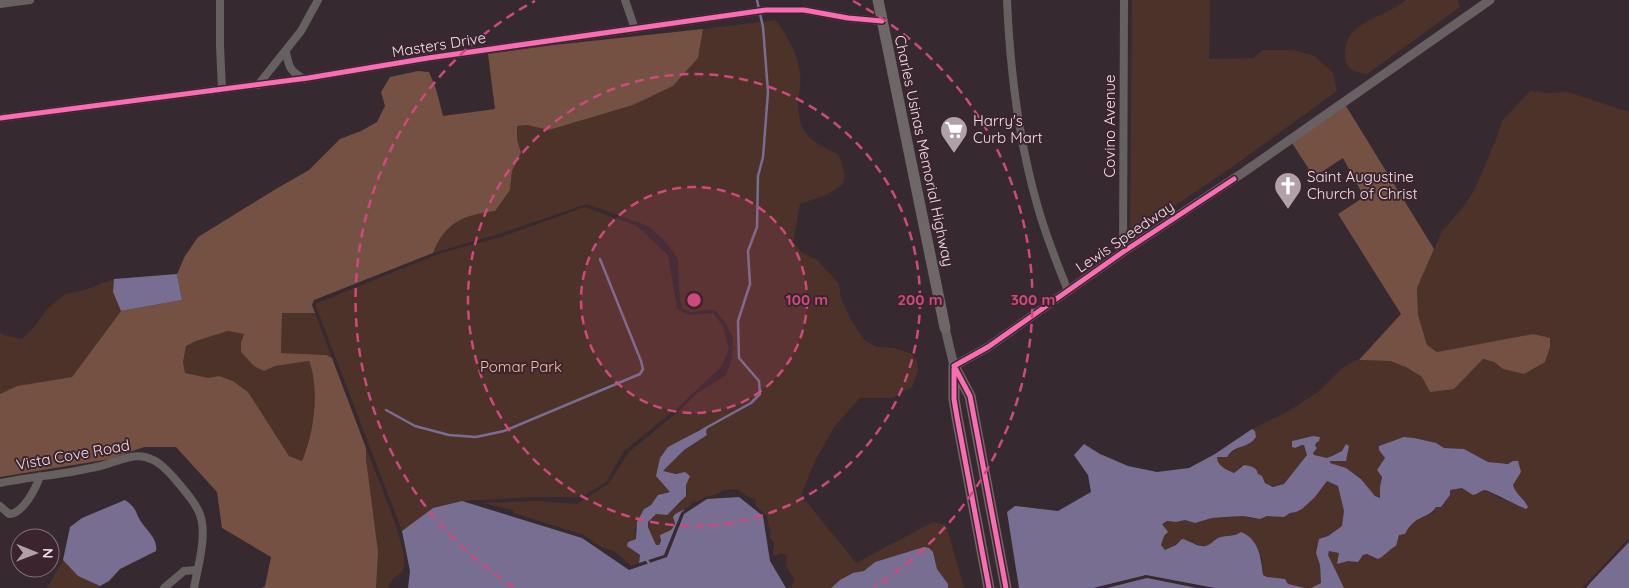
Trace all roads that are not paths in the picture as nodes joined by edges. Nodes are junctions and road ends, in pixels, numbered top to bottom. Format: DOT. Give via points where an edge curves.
graph roads {
  1 [pos="30,0"];
  2 [pos="220,0"];
  3 [pos="318,0"];
  4 [pos="625,0"];
  5 [pos="878,0"];
  6 [pos="1007,0"];
  7 [pos="1124,0"];
  8 [pos="1490,0"];
  9 [pos="0,4"];
  10 [pos="882,21"];
  11 [pos="634,29"];
  12 [pos="286,52"];
  13 [pos="304,79"];
  14 [pos="258,85"];
  15 [pos="222,90"];
  16 [pos="0,118"];
  17 [pos="1123,252"];
  18 [pos="1068,291"];
  19 [pos="946,328"];
  20 [pos="954,366"];
  21 [pos="40,476"];
  22 [pos="0,483"];
  23 [pos="0,506"];
  24 [pos="197,570"];
  25 [pos="164,588"];
  26 [pos="194,588"];
  27 [pos="989,588"];
  28 [pos="1006,588"];
  1 -- 9 [label="street"];
  2 -- 15 [label="street"];
  3 -- 12 [label="street"];
  4 -- 11 [label="street"];
  5 -- 10 [label="highway, Charles Usinas Memorial Highway"];
  6 -- 18 [label="street" via="1011,68 1022,145 1037,206"];
  7 -- 17 [label="street, Covino Avenue"];
  8 -- 17 [label="main road, Lewis Speedway" via="1244,172"];
  10 -- 11 [label="street, Masters Drive" via="804,10 766,10"];
  10 -- 19 [label="highway, Charles Usinas Memorial Highway"];
  11 -- 13 [label="street, Masters Drive"];
  12 -- 13 [label="street" via="293,73"];
  12 -- 14 [label="street"];
  13 -- 14 [label="street, Masters Drive"];
  14 -- 15 [label="street, Masters Drive"];
  15 -- 16 [label="street, Masters Drive"];
  17 -- 18 [label="main road, Lewis Speedway"];
  18 -- 20 [label="main road, Lewis Speedway" via="988,347"];
  19 -- 20 [label="main road, Charles Usinas Memorial Highway"];
  20 -- 27 [label="highway, Charles Usinas Memorial Highway" via="954,399"];
  20 -- 28 [label="highway, Charles Usinas Memorial Highway" via="970,396"];
  21 -- 22 [label="street, Vista Cove Road"];
  21 -- 23 [label="street" via="35,491 17,512 9,514"];
  21 -- 24 [label="street, Vista Cove Road" via="92,468 130,457 143,456 153,460 171,474 199,510 203,524"];
  24 -- 25 [label="street" via="184,571"];
  24 -- 26 [label="street, Vista Cove Road"];
}
